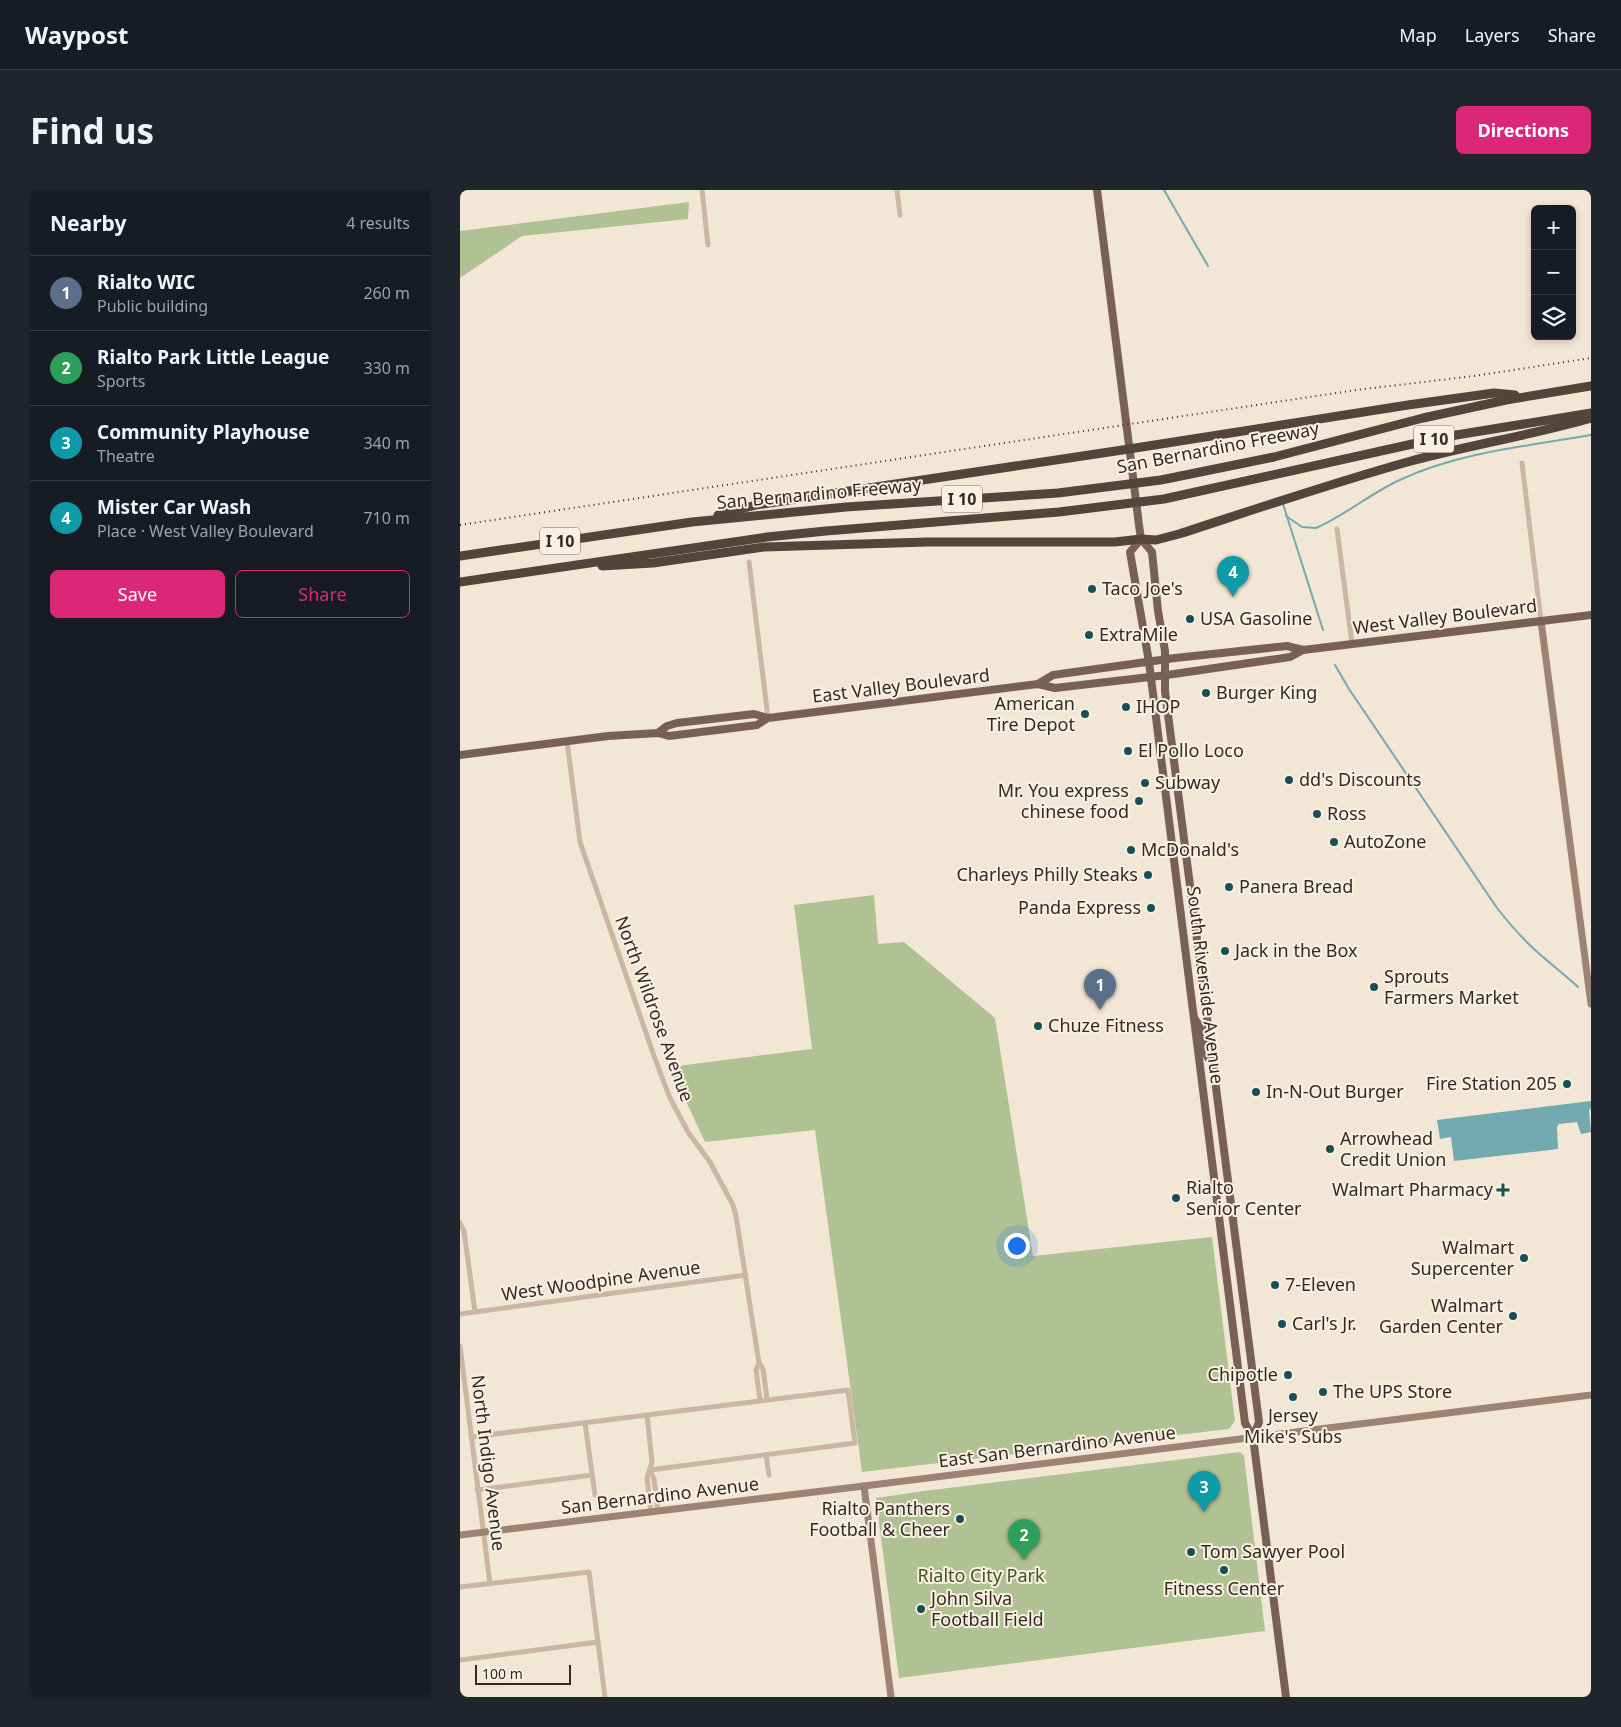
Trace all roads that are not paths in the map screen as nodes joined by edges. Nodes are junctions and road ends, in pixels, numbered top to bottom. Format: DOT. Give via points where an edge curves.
graph roads {
  1 [pos="702,190"];
  2 [pos="897,190"];
  3 [pos="1097,190"];
  4 [pos="900,215"];
  5 [pos="708,245"];
  6 [pos="1591,386"];
  7 [pos="1526,396"];
  8 [pos="1591,413"];
  9 [pos="1591,418"];
  10 [pos="1129,449"];
  11 [pos="1522,463"];
  12 [pos="692,522"];
  13 [pos="1337,529"];
  14 [pos="1141,539"];
  15 [pos="460,556"];
  16 [pos="748,562"];
  17 [pos="564,566"];
  18 [pos="460,582"];
  19 [pos="1591,615"];
  20 [pos="1541,621"];
  21 [pos="1352,644"];
  22 [pos="1303,650"];
  23 [pos="1165,659"];
  24 [pos="1151,661"];
  25 [pos="1157,676"];
  26 [pos="1038,684"];
  27 [pos="768,718"];
  28 [pos="658,733"];
  29 [pos="567,741"];
  30 [pos="460,756"];
  31 [pos="1591,1004"];
  32 [pos="1194,1018"];
  33 [pos="1213,1059"];
  34 [pos="460,1223"];
  35 [pos="746,1274"];
  36 [pos="475,1312"];
  37 [pos="460,1314"];
  38 [pos="460,1346"];
  39 [pos="759,1363"];
  40 [pos="1591,1395"];
  41 [pos="767,1399"];
  42 [pos="760,1400"];
  43 [pos="647,1415"];
  44 [pos="585,1423"];
  45 [pos="471,1437"];
  46 [pos="1254,1437"];
  47 [pos="766,1454"];
  48 [pos="650,1470"];
  49 [pos="592,1475"];
  50 [pos="769,1475"];
  51 [pos="864,1486"];
  52 [pos="477,1490"];
  53 [pos="595,1495"];
  54 [pos="655,1512"];
  55 [pos="482,1532"];
  56 [pos="460,1535"];
  57 [pos="490,1584"];
  58 [pos="460,1587"];
  59 [pos="598,1642"];
  60 [pos="460,1660"];
  61 [pos="605,1697"];
  62 [pos="891,1697"];
  63 [pos="1286,1697"];
  1 -- 5 [label="street"];
  2 -- 4 [label="street"];
  3 -- 10 [label="main road, South Riverside Avenue"];
  6 -- 7 [label="highway, San Bernardino Freeway / I 10"];
  7 -- 10 [label="highway" via="1494,393"];
  7 -- 12 [label="highway, San Bernardino Freeway / I 10" via="1423,418 1263,460 1161,480 1058,493 846,507"];
  8 -- 17 [label="highway, San Bernardino Freeway / I 10" via="1444,437 1154,501 826,531"];
  9 -- 14 [label="highway" via="1353,477 1179,534 1156,540"];
  10 -- 12 [label="highway" via="756,505"];
  10 -- 14 [label="main road, South Riverside Avenue"];
  11 -- 20 [label="street"];
  12 -- 15 [label="highway, San Bernardino Freeway / I 10"];
  13 -- 21 [label="street"];
  14 -- 17 [label="highway" via="764,547 653,562"];
  14 -- 23 [label="main road, South Riverside Avenue" via="1152,552"];
  14 -- 24 [label="main road, South Riverside Avenue" via="1130,552"];
  16 -- 27 [label="street"];
  17 -- 18 [label="highway, San Bernardino Freeway / I 10"];
  19 -- 20 [label="main road, West Valley Boulevard"];
  20 -- 21 [label="main road, West Valley Boulevard"];
  20 -- 31 [label="main road"];
  21 -- 22 [label="main road, West Valley Boulevard"];
  22 -- 23 [label="main road, West Valley Boulevard" via="1287,646"];
  22 -- 25 [label="main road, West Valley Boulevard" via="1290,657"];
  23 -- 24 [label="main road, West Valley Boulevard"];
  23 -- 25 [label="main road, South Riverside Avenue"];
  24 -- 25 [label="main road, South Riverside Avenue"];
  24 -- 26 [label="main road, East Valley Boulevard" via="1053,675"];
  25 -- 26 [label="main road, East Valley Boulevard" via="1055,688"];
  25 -- 32 [label="main road, South Riverside Avenue"];
  25 -- 33 [label="main road, South Riverside Avenue"];
  26 -- 27 [label="main road, East Valley Boulevard"];
  27 -- 28 [label="main road" via="757,725 669,736"];
  27 -- 28 [label="main road" via="754,714 677,723"];
  28 -- 29 [label="main road"];
  29 -- 30 [label="main road"];
  29 -- 35 [label="street, North Wildrose Avenue" via="578,830 587,862 669,1096 733,1205"];
  32 -- 33 [label="main road" via="1200,1026 1206,1054"];
  32 -- 46 [label="main road, South Riverside Avenue" via="1245,1422"];
  33 -- 46 [label="main road, South Riverside Avenue" via="1259,1422"];
  34 -- 36 [label="street" via="464,1231"];
  35 -- 36 [label="street, West Woodpine Avenue"];
  35 -- 39 [label="street, North Wildrose Avenue"];
  36 -- 37 [label="street, West Woodpine Avenue"];
  38 -- 45 [label="street, North Indigo Avenue"];
  39 -- 41 [label="street, North Wildrose Avenue" via="763,1369"];
  39 -- 42 [label="street, North Wildrose Avenue" via="756,1370"];
  40 -- 46 [label="main road, East San Bernardino Avenue"];
  41 -- 42 [label="street"];
  41 -- 47 [label="street" via="848,1390 855,1443"];
  42 -- 43 [label="street"];
  43 -- 44 [label="street"];
  43 -- 48 [label="street" via="652,1454"];
  44 -- 45 [label="street"];
  44 -- 49 [label="street"];
  45 -- 52 [label="street, North Indigo Avenue"];
  46 -- 51 [label="main road, East San Bernardino Avenue"];
  46 -- 63 [label="main road, South Riverside Avenue"];
  47 -- 48 [label="street"];
  47 -- 50 [label="street"];
  48 -- 54 [label="street" via="654,1479"];
  49 -- 52 [label="street"];
  49 -- 53 [label="street"];
  51 -- 54 [label="main road, San Bernardino Avenue"];
  51 -- 62 [label="main road"];
  52 -- 55 [label="street, North Indigo Avenue"];
  54 -- 55 [label="main road, San Bernardino Avenue"];
  55 -- 56 [label="main road, San Bernardino Avenue"];
  55 -- 57 [label="street, North Indigo Avenue"];
  57 -- 58 [label="street"];
  57 -- 59 [label="street" via="589,1572"];
  59 -- 60 [label="street"];
  59 -- 61 [label="street"];
}
